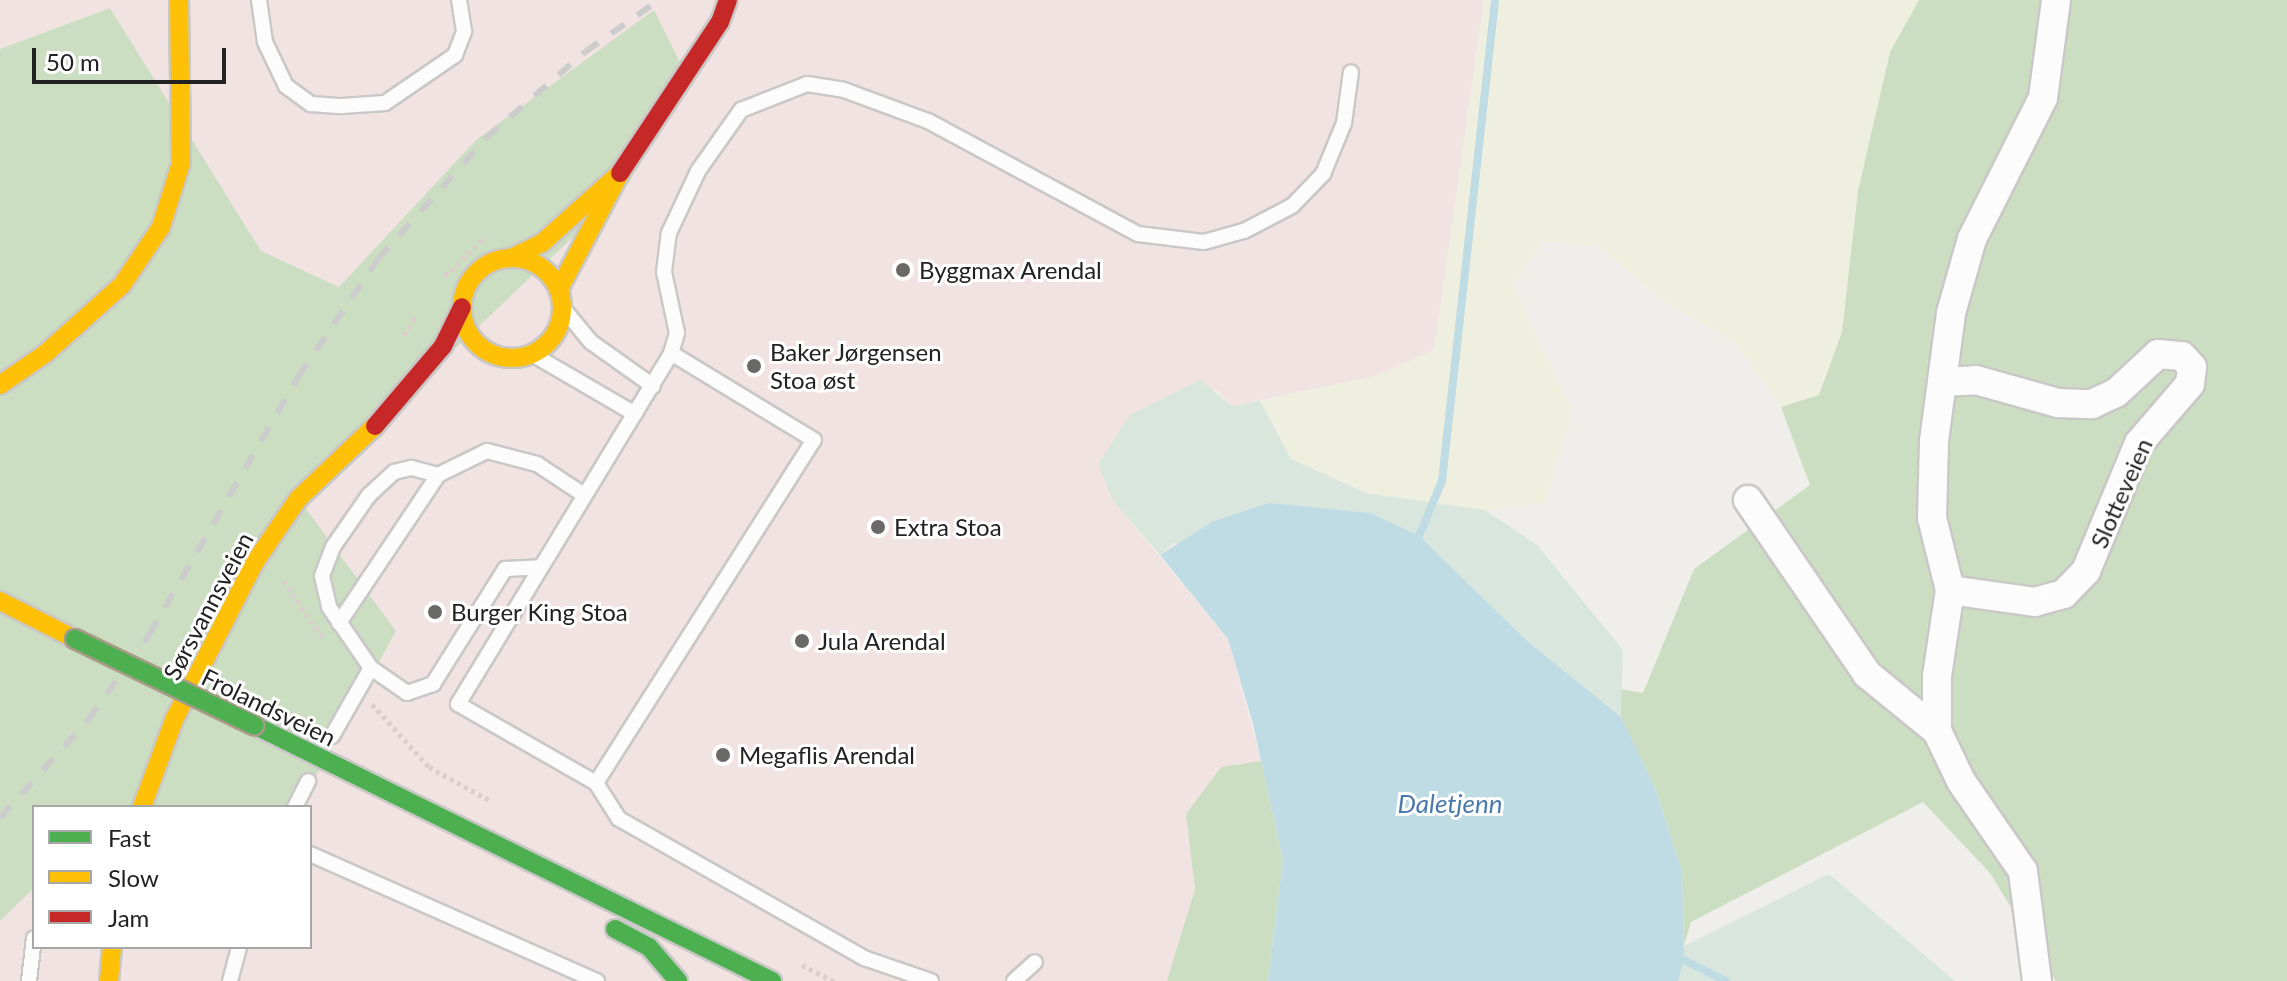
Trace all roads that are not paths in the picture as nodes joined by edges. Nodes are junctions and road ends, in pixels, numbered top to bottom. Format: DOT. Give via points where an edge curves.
graph roads {
  1 [pos="179,0"];
  2 [pos="259,0"];
  3 [pos="459,0"];
  4 [pos="728,0"];
  5 [pos="2056,0"];
  6 [pos="1351,72"];
  7 [pos="620,173"];
  8 [pos="513,257"];
  9 [pos="560,298"];
  10 [pos="462,307"];
  11 [pos="46,353"];
  12 [pos="671,353"];
  13 [pos="532,354"];
  14 [pos="512,358"];
  15 [pos="475,369"];
  16 [pos="1942,382"];
  17 [pos="0,385"];
  18 [pos="653,386"];
  19 [pos="437,387"];
  20 [pos="9,404"];
  21 [pos="635,414"];
  22 [pos="385,416"];
  23 [pos="438,475"];
  24 [pos="584,495"];
  25 [pos="1748,500"];
  26 [pos="540,567"];
  27 [pos="5,577"];
  28 [pos="1950,590"];
  29 [pos="0,601"];
  30 [pos="22,613"];
  31 [pos="339,623"];
  32 [pos="371,668"];
  33 [pos="1937,731"];
  34 [pos="332,736"];
  35 [pos="308,781"];
  36 [pos="596,783"];
  37 [pos="143,805"];
  38 [pos="296,805"];
  39 [pos="312,855"];
  40 [pos="515,856"];
  41 [pos="562,900"];
  42 [pos="599,920"];
  43 [pos="33,949"];
  44 [pos="112,949"];
  45 [pos="238,949"];
  46 [pos="1035,962"];
  47 [pos="29,981"];
  48 [pos="109,981"];
  49 [pos="230,981"];
  50 [pos="597,981"];
  51 [pos="678,981"];
  52 [pos="772,981"];
  53 [pos="931,981"];
  54 [pos="1014,981"];
  55 [pos="2037,981"];
  1 -- 11 [label="main road" via="181,163 166,216 122,285"];
  2 -- 3 [label="lane" via="265,42 286,86 311,104 342,106 385,103 455,55 464,31"];
  4 -- 7 [label="main road" via="720,22"];
  5 -- 16 [label="street" via="2043,98 1972,239 1951,313"];
  6 -- 12 [label="lane" via="1344,123 1323,174 1292,206 1244,231 1204,242 1138,234 928,121 844,90 807,84 773,93 741,110 698,171 669,233 664,272 677,333"];
  7 -- 8 [label="main road" via="542,243"];
  7 -- 9 [label="main road"];
  8 -- 9 [label="main road" via="540,266"];
  8 -- 10 [label="main road" via="472,277"];
  9 -- 13 [label="main road" via="554,335"];
  9 -- 18 [label="lane" via="591,342"];
  10 -- 14 [label="main road" via="471,337 489,352"];
  10 -- 22 [label="main road, Sørsvannsveien" via="443,346"];
  11 -- 17 [label="main road"];
  11 -- 20 [label="main road"];
  12 -- 18 [label="lane"];
  12 -- 36 [label="lane" via="814,440"];
  13 -- 14 [label="main road"];
  13 -- 21 [label="lane"];
  14 -- 15 [label="main road"];
  16 -- 28 [label="street" via="1932,518"];
  16 -- 28 [label="street, Slotteveien" via="1976,380 2058,403 2092,404 2116,393 2158,354 2182,356 2192,367 2190,384 2139,443 2086,571 2064,594 2035,602"];
  18 -- 21 [label="lane"];
  19 -- 22 [label="main road, Sørsvannsveien"];
  21 -- 24 [label="lane"];
  22 -- 37 [label="main road, Sørsvannsveien" via="298,499 255,562 174,720"];
  23 -- 24 [label="lane" via="487,451 537,464"];
  23 -- 31 [label="lane"];
  23 -- 31 [label="lane" via="411,468 394,472 369,495 333,547 322,576"];
  24 -- 26 [label="lane"];
  25 -- 33 [label="street" via="1867,674"];
  26 -- 32 [label="lane" via="505,569 433,684 407,693"];
  26 -- 36 [label="lane" via="458,704"];
  27 -- 30 [label="main road"];
  28 -- 33 [label="street" via="1937,676"];
  29 -- 30 [label="main road, Frolandsveien"];
  30 -- 40 [label="main road, Frolandsveien, bridge"];
  31 -- 32 [label="lane"];
  32 -- 34 [label="lane"];
  33 -- 55 [label="street" via="1961,781 2023,871"];
  35 -- 38 [label="lane"];
  36 -- 53 [label="lane" via="619,819 864,958"];
  39 -- 50 [label="lane"];
  40 -- 41 [label="main road, Frolandsveien" via="537,886"];
  40 -- 52 [label="main road, Frolandsveien"];
  42 -- 51 [label="main road" via="649,947"];
  43 -- 47 [label="lane"];
  44 -- 48 [label="main road"];
  45 -- 49 [label="lane"];
  46 -- 54 [label="lane"];
}
